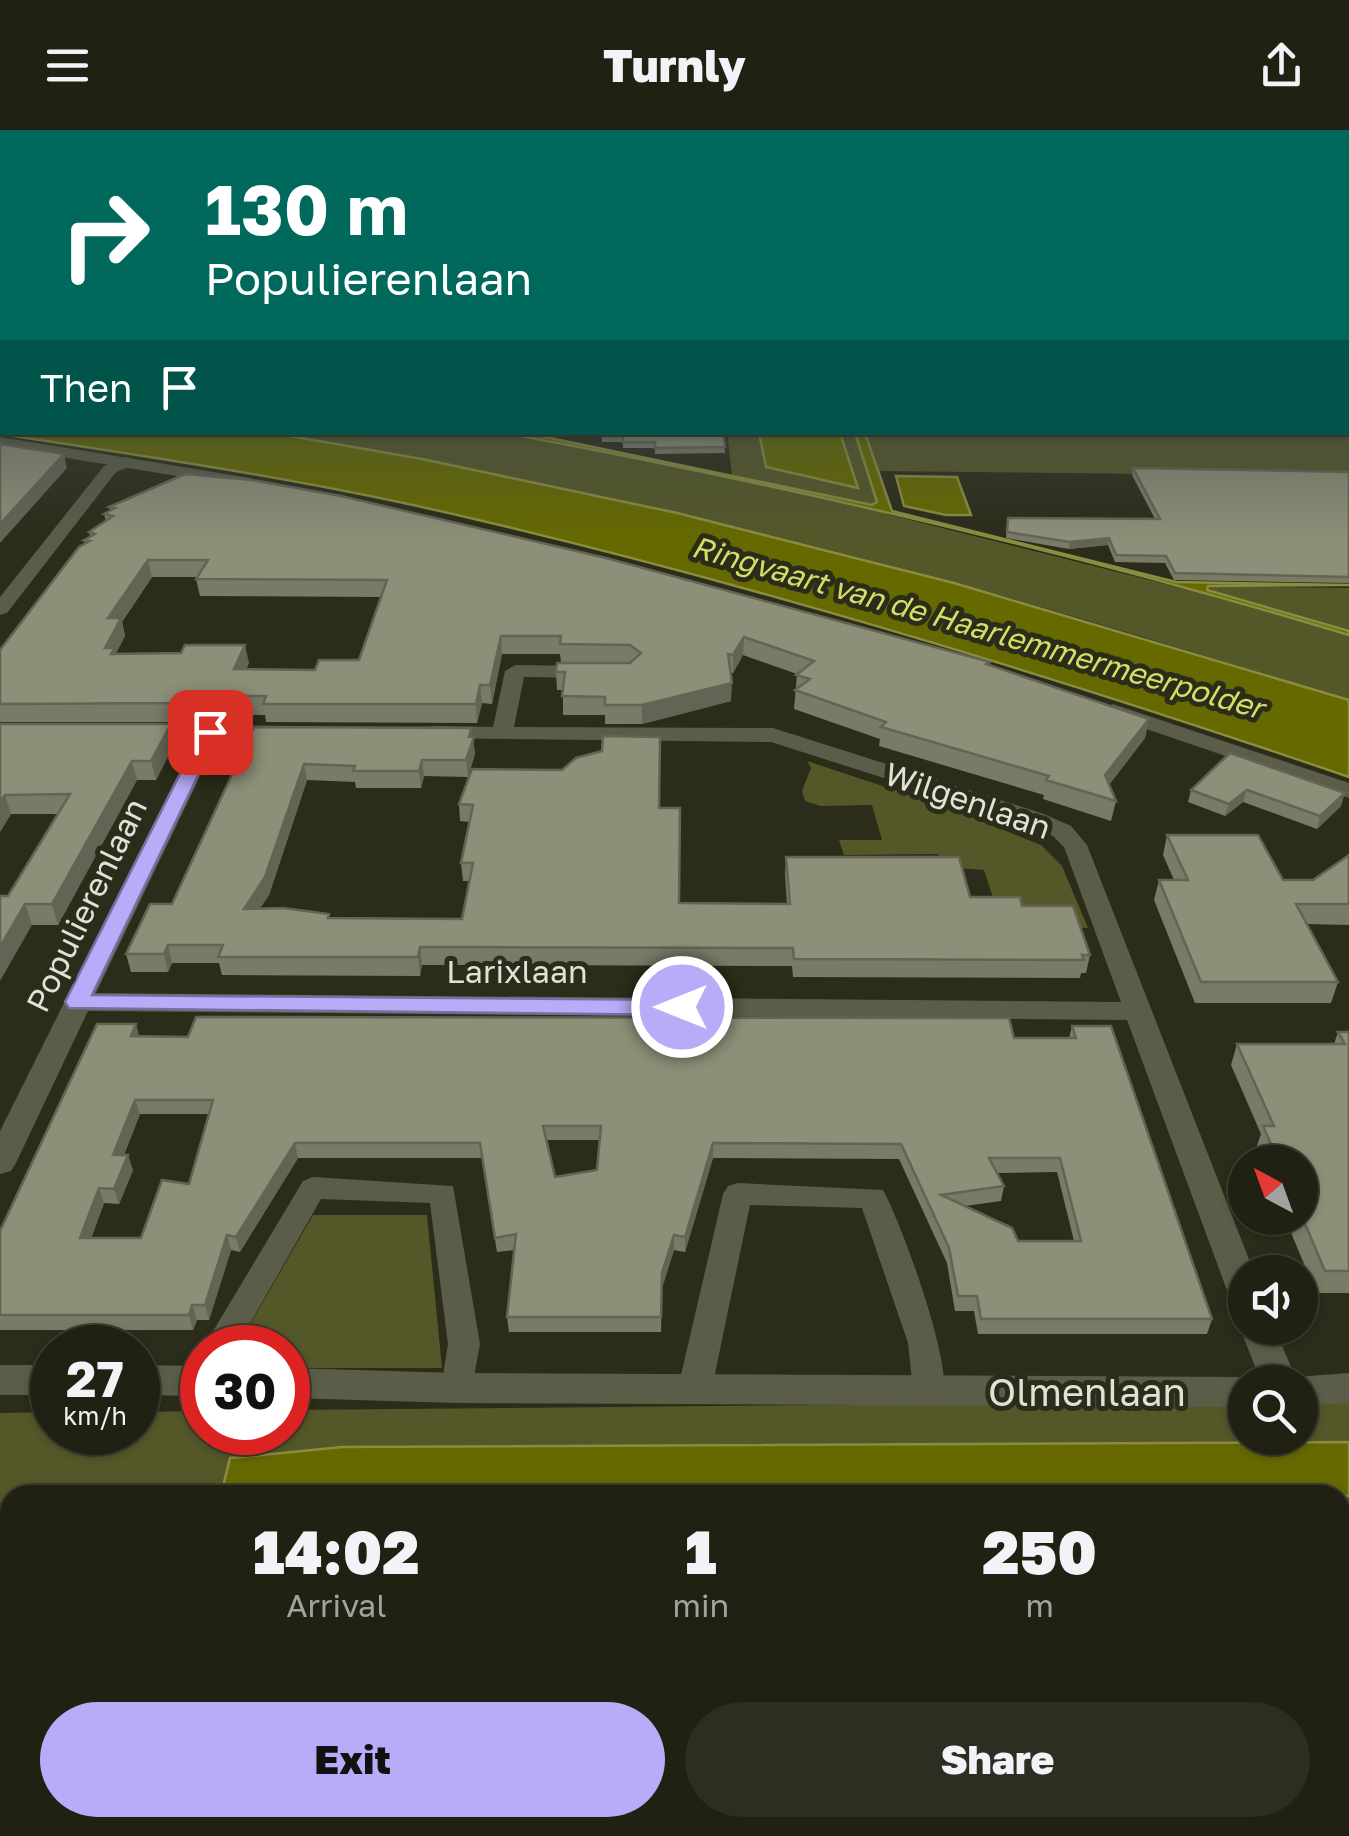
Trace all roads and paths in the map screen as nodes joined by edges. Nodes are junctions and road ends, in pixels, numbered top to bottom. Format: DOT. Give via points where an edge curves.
graph roads {
  1 [pos="0,442"];
  2 [pos="127,462"];
  3 [pos="277,488"];
  4 [pos="0,609"];
  5 [pos="609,672"];
  6 [pos="1092,703"];
  7 [pos="114,732"];
  8 [pos="210,732"];
  9 [pos="307,733"];
  10 [pos="404,733"];
  11 [pos="502,734"];
  12 [pos="1349,791"];
  13 [pos="77,1002"];
  14 [pos="1138,1011"];
  15 [pos="0,1163"];
  16 [pos="1230,1255"];
  17 [pos="233,1325"];
  18 [pos="0,1380"];
  19 [pos="30,1380"];
  20 [pos="310,1384"];
  21 [pos="458,1388"];
  22 [pos="695,1388"];
  23 [pos="1349,1388"];
  24 [pos="930,1390"];
  25 [pos="1318,1391"];
  26 [pos="1228,1392"];
  1 -- 2 [label="street"];
  2 -- 3 [label="street"];
  2 -- 4 [label="street" via="110,469"];
  5 -- 11 [label="street" via="515,671"];
  6 -- 12 [label="street"];
  7 -- 8 [label="street"];
  8 -- 9 [label="street"];
  8 -- 13 [label="street, Populierenlaan"];
  10 -- 11 [label="street, Wilgenlaan"];
  11 -- 14 [label="street, Wilgenlaan" via="773,735 1062,830 1075,845"];
  13 -- 14 [label="street, Larixlaan"];
  13 -- 15 [label="street, Populierenlaan"];
  14 -- 16 [label="street, Wilgenlaan"];
  17 -- 21 [label="street" via="313,1188 443,1193 464,1344"];
  18 -- 19 [label="street"];
  20 -- 21 [label="street, Olmenlaan"];
  21 -- 22 [label="street, Olmenlaan"];
  22 -- 24 [label="street, Olmenlaan"];
  22 -- 24 [label="street" via="738,1194 873,1198 924,1343"];
  23 -- 25 [label="street"];
  24 -- 26 [label="street, Olmenlaan"];
}
